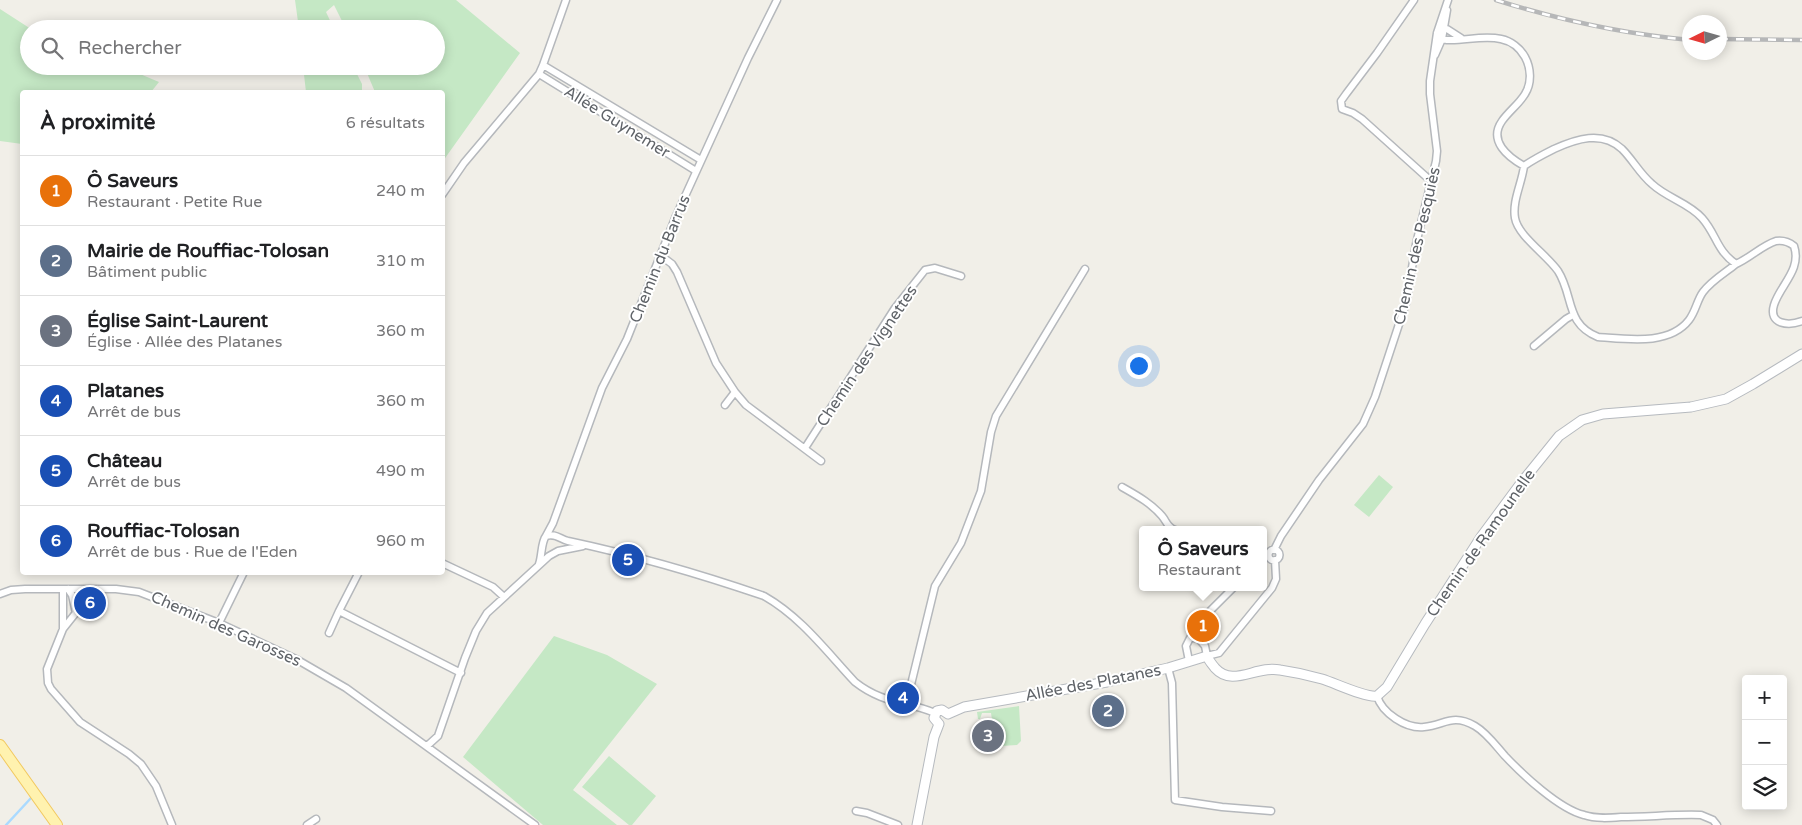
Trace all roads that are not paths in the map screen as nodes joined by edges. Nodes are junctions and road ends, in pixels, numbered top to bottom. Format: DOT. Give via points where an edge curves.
graph roads {
  1 [pos="566,0"];
  2 [pos="777,0"];
  3 [pos="1414,0"];
  4 [pos="1446,0"];
  5 [pos="1444,28"];
  6 [pos="1438,32"];
  7 [pos="1461,38"];
  8 [pos="1442,39"];
  9 [pos="1434,59"];
  10 [pos="543,65"];
  11 [pos="539,74"];
  12 [pos="701,160"];
  13 [pos="1524,166"];
  14 [pos="696,171"];
  15 [pos="1432,182"];
  16 [pos="445,191"];
  17 [pos="660,255"];
  18 [pos="1736,264"];
  19 [pos="1085,269"];
  20 [pos="961,276"];
  21 [pos="1573,315"];
  22 [pos="1802,321"];
  23 [pos="1534,346"];
  24 [pos="1802,347"];
  25 [pos="1802,354"];
  26 [pos="1781,366"];
  27 [pos="735,392"];
  28 [pos="725,405"];
  29 [pos="805,448"];
  30 [pos="821,461"];
  31 [pos="1122,487"];
  32 [pos="553,523"];
  33 [pos="1167,526"];
  34 [pos="546,536"];
  35 [pos="558,537"];
  36 [pos="587,545"];
  37 [pos="543,548"];
  38 [pos="1274,550"];
  39 [pos="556,552"];
  40 [pos="1267,556"];
  41 [pos="1267,558"];
  42 [pos="1275,560"];
  43 [pos="445,564"];
  44 [pos="539,564"];
  45 [pos="243,575"];
  46 [pos="357,575"];
  47 [pos="65,589"];
  48 [pos="97,589"];
  49 [pos="1230,591"];
  50 [pos="0,594"];
  51 [pos="504,597"];
  52 [pos="339,611"];
  53 [pos="76,613"];
  54 [pos="220,623"];
  55 [pos="63,629"];
  56 [pos="329,632"];
  57 [pos="1194,637"];
  58 [pos="1207,656"];
  59 [pos="1188,661"];
  60 [pos="1168,668"];
  61 [pos="461,673"];
  62 [pos="1376,696"];
  63 [pos="906,705"];
  64 [pos="935,713"];
  65 [pos="948,714"];
  66 [pos="939,724"];
  67 [pos="0,745"];
  68 [pos="427,746"];
  69 [pos="856,811"];
  70 [pos="1271,811"];
  71 [pos="316,819"];
  72 [pos="56,825"];
  73 [pos="172,825"];
  74 [pos="307,825"];
  75 [pos="535,825"];
  76 [pos="898,825"];
  77 [pos="917,825"];
  78 [pos="1717,825"];
  1 -- 10 [label="street"];
  2 -- 12 [label="street, Chemin du Barrus"];
  3 -- 15 [label="street" via="1341,101 1342,109 1362,120"];
  4 -- 5 [label="street, Chemin des Pesquiès"];
  4 -- 6 [label="street, Chemin des Pesquiès"];
  5 -- 6 [label="street"];
  5 -- 7 [label="street"];
  5 -- 8 [label="street, Chemin des Pesquiès"];
  6 -- 8 [label="street"];
  6 -- 9 [label="street, Chemin des Pesquiès"];
  7 -- 8 [label="street"];
  7 -- 13 [label="street" via="1506,40 1517,47 1527,61 1530,70 1528,87 1501,122 1498,136 1502,149"];
  8 -- 9 [label="street, Chemin des Pesquiès"];
  9 -- 15 [label="street, Chemin des Pesquiès" via="1430,94 1437,150"];
  10 -- 11 [label="street"];
  10 -- 12 [label="street, Allée Guynemer"];
  11 -- 14 [label="street, Allée Guynemer"];
  11 -- 16 [label="street" via="464,163"];
  12 -- 14 [label="street, Chemin du Barrus"];
  13 -- 18 [label="street" via="1577,140 1606,139 1622,150 1652,184 1698,213 1722,252"];
  13 -- 21 [label="street" via="1515,210 1517,226 1560,273"];
  14 -- 17 [label="street, Chemin du Barrus"];
  15 -- 38 [label="street, Chemin des Pesquiès" via="1416,244 1406,303 1372,404 1363,424 1319,480"];
  17 -- 27 [label="street" via="677,272 716,363"];
  17 -- 32 [label="street, Chemin du Barrus" via="627,339 602,388"];
  18 -- 21 [label="street" via="1704,292 1683,327 1667,335 1648,339 1598,337 1585,330"];
  18 -- 22 [label="street" via="1774,242 1791,243 1799,252 1801,265 1775,302 1773,310 1784,325"];
  19 -- 63 [label="street" via="996,416 981,491 963,538 936,586"];
  20 -- 29 [label="street, Chemin des Vignettes" via="935,268 925,270 895,308"];
  21 -- 23 [label="street"];
  24 -- 26 [label="street, Chemin de Ramounelle"];
  25 -- 26 [label="street, Chemin de Ramounelle"];
  26 -- 62 [label="street, Chemin de Ramounelle" via="1726,399 1691,407 1603,414 1582,420 1559,436 1481,538 1387,687"];
  27 -- 28 [label="street"];
  27 -- 29 [label="street" via="746,405"];
  29 -- 30 [label="street"];
  31 -- 33 [label="street" via="1146,501 1164,517"];
  32 -- 34 [label="street, Chemin du Barrus"];
  32 -- 35 [label="street"];
  34 -- 35 [label="street"];
  34 -- 37 [label="street"];
  35 -- 36 [label="street"];
  35 -- 39 [label="street" via="561,545"];
  36 -- 39 [label="street"];
  36 -- 63 [label="street" via="764,596 796,618 855,682 876,696"];
  37 -- 39 [label="street" via="547,553"];
  37 -- 44 [label="street"];
  38 -- 40 [label="street, Chemin des Pesquiès"];
  38 -- 42 [label="street" via="1279,556"];
  39 -- 44 [label="street"];
  41 -- 42 [label="street, Chemin des Pesquiès"];
  42 -- 58 [label="street" via="1276,579 1272,588 1219,653"];
  43 -- 51 [label="street" via="492,587"];
  44 -- 51 [label="street"];
  45 -- 54 [label="street"];
  46 -- 52 [label="street"];
  47 -- 48 [label="street, Chemin des Garosses"];
  47 -- 50 [label="street, Chemin des Garosses" via="24,588"];
  47 -- 53 [label="street" via="72,595"];
  47 -- 55 [label="street"];
  48 -- 53 [label="street"];
  48 -- 54 [label="street, Chemin des Garosses" via="139,592"];
  49 -- 57 [label="street" via="1198,623"];
  51 -- 61 [label="street" via="487,613 476,631"];
  52 -- 56 [label="street"];
  52 -- 61 [label="street"];
  53 -- 55 [label="street"];
  54 -- 68 [label="street, Chemin des Garosses" via="326,675"];
  55 -- 73 [label="street" via="47,669 51,689 80,722 141,764 156,786"];
  57 -- 58 [label="street" via="1202,642"];
  57 -- 59 [label="street" via="1186,646"];
  58 -- 59 [label="street, Allée des Platanes"];
  58 -- 62 [label="street" via="1222,675 1228,677 1278,669 1327,681 1366,696"];
  59 -- 60 [label="street, Allée des Platanes"];
  60 -- 65 [label="street, Allée des Platanes" via="964,707"];
  60 -- 70 [label="street" via="1172,683 1175,800"];
  61 -- 68 [label="street" via="438,736"];
  62 -- 78 [label="street" via="1388,713 1416,727 1449,720 1476,727 1549,795 1584,815 1605,818 1701,815"];
  63 -- 64 [label="street"];
  64 -- 65 [label="street" via="942,710"];
  64 -- 66 [label="street" via="934,718"];
  65 -- 66 [label="street" via="947,722"];
  66 -- 77 [label="street"];
  67 -- 72 [label="main road"];
  68 -- 75 [label="street, Chemin des Garosses"];
  69 -- 76 [label="street"];
  71 -- 74 [label="street"];
}
